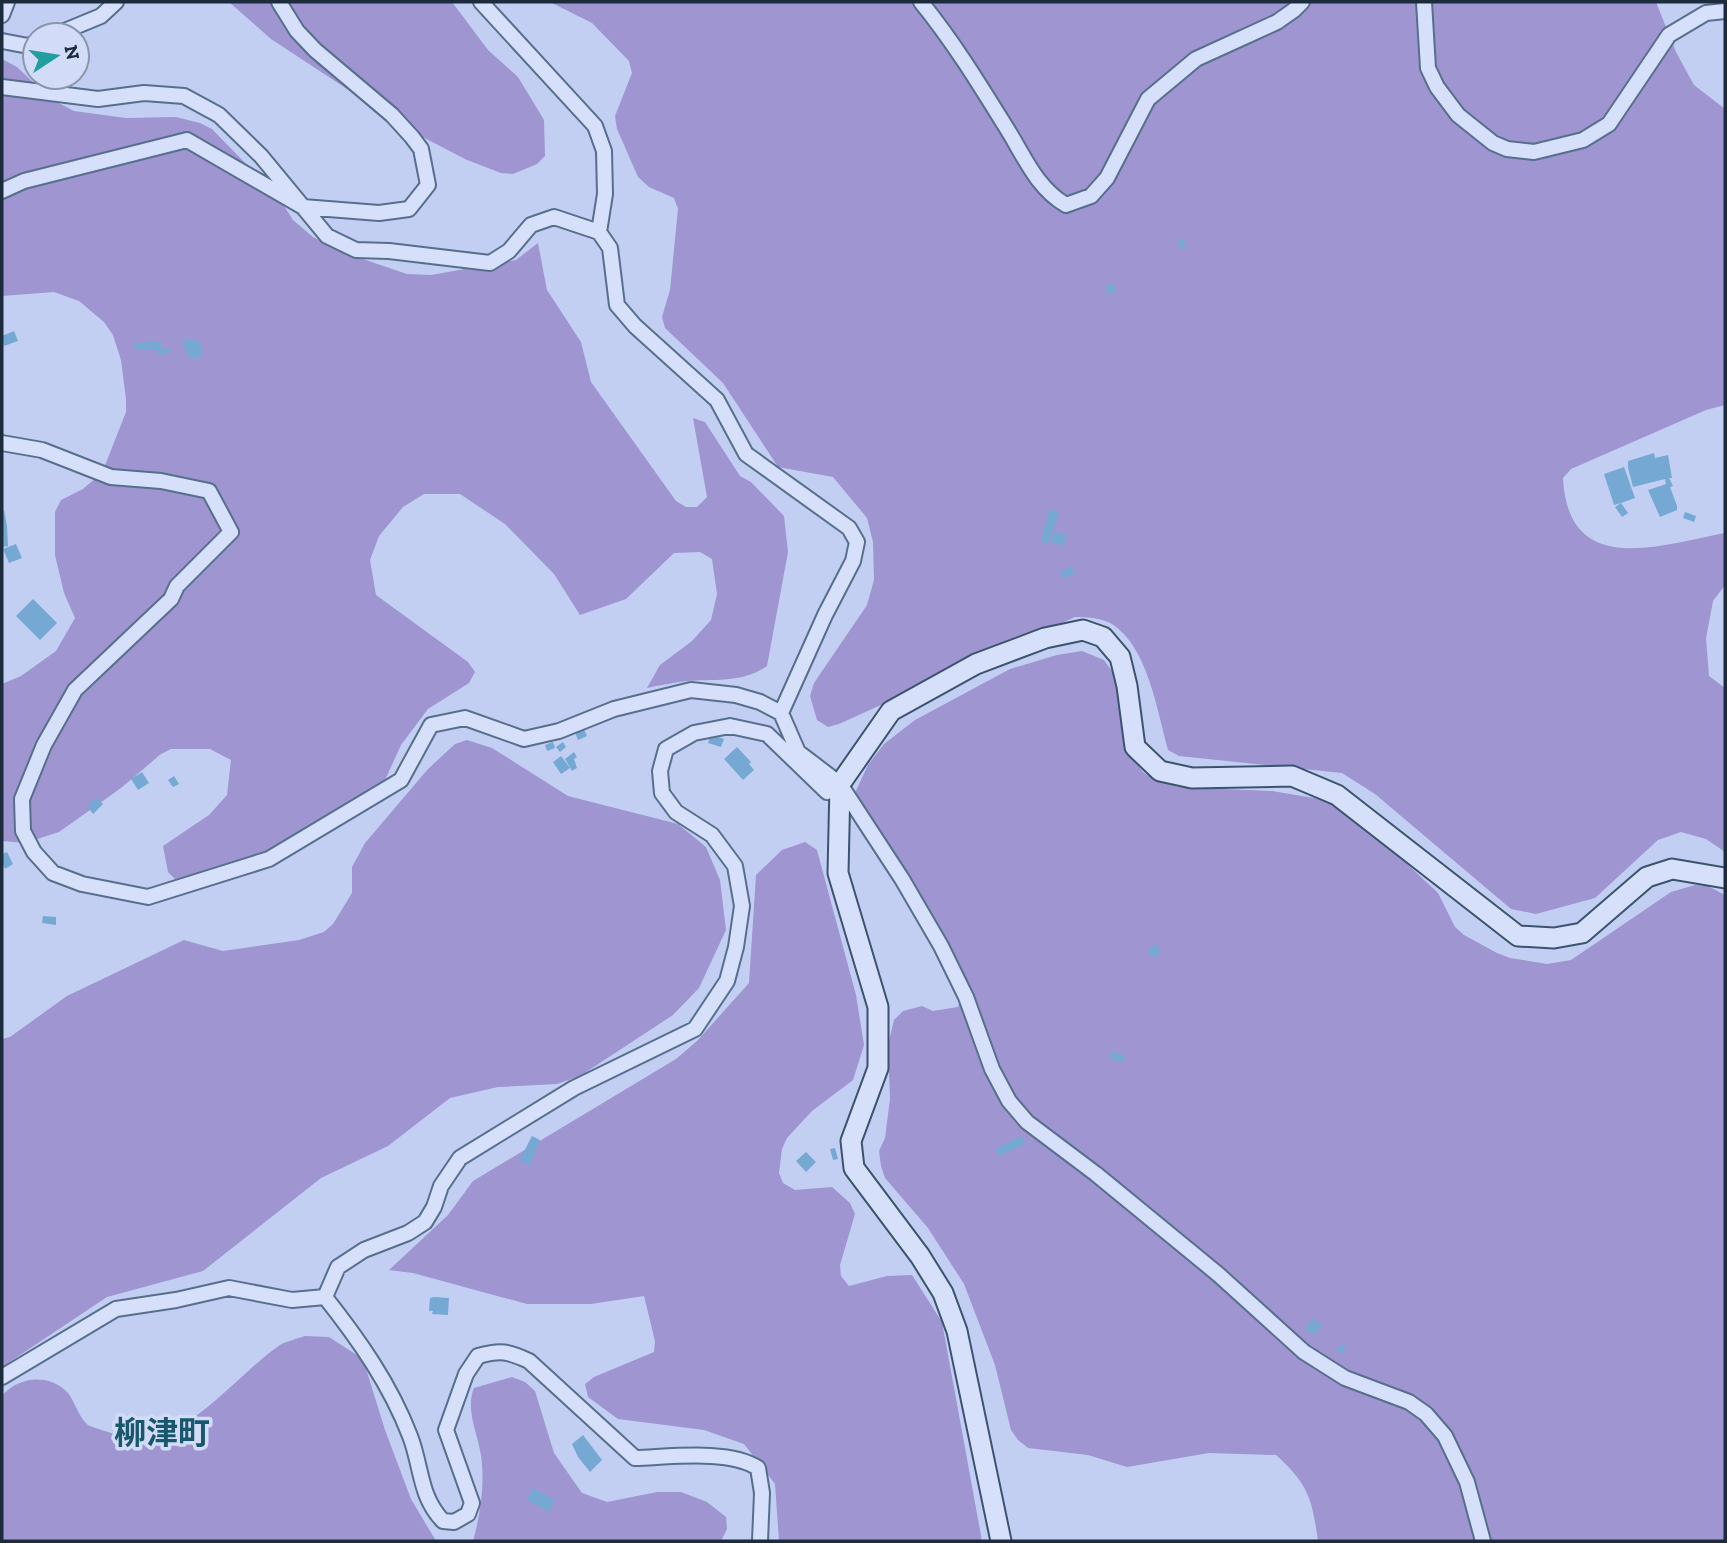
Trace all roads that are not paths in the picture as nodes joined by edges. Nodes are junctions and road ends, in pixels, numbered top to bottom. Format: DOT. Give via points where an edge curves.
graph roads {
  1 [pos="7,2"];
  2 [pos="116,2"];
  3 [pos="279,2"];
  4 [pos="481,2"];
  5 [pos="921,2"];
  6 [pos="1301,2"];
  7 [pos="1424,2"];
  8 [pos="1725,11"];
  9 [pos="2,15"];
  10 [pos="89,21"];
  11 [pos="2,41"];
  12 [pos="21,45"];
  13 [pos="2,88"];
  14 [pos="2,191"];
  15 [pos="303,207"];
  16 [pos="599,232"];
  17 [pos="2,443"];
  18 [pos="780,713"];
  19 [pos="840,784"];
  20 [pos="1725,878"];
  21 [pos="325,1297"];
  22 [pos="2,1377"];
  23 [pos="760,1541"];
  24 [pos="1001,1541"];
  25 [pos="1483,1541"];
  1 -- 9 [label="street"];
  2 -- 10 [label="street"];
  3 -- 15 [label="street" via="315,50 412,137 421,149 428,185 409,209 379,213"];
  4 -- 16 [label="street" via="595,126 604,151 605,194"];
  5 -- 6 [label="street" via="947,34 1034,176 1066,205 1091,197 1107,178 1149,99 1196,59 1277,22"];
  7 -- 8 [label="street" via="1429,68 1437,87 1458,115 1493,143 1534,152 1583,140 1609,124 1669,35 1706,13"];
  11 -- 12 [label="street"];
  13 -- 15 [label="street" via="98,99 144,93 184,96 219,115"];
  14 -- 15 [label="street" via="24,181 187,140"];
  15 -- 16 [label="street" via="327,236 356,250 490,263 531,225 554,217"];
  16 -- 18 [label="street" via="610,248 617,305 716,400 746,454 849,528 857,542 853,561"];
  17 -- 18 [label="street" via="42,450 111,477 209,491 231,532 177,586 171,599 75,690 44,745 22,799 23,831 52,873 82,884 148,897 269,859 401,780 431,725 465,718 524,739 691,690 736,695"];
  18 -- 19 [label="street" via="798,752"];
  19 -- 20 [label="street" via="891,711 976,664 1045,638 1083,630 1102,637 1120,657 1135,747 1160,771 1192,778 1292,776 1337,795 1518,936 1554,938 1582,933 1647,877 1672,869"];
  19 -- 21 [label="street" via="827,792 767,734 730,726 694,733 666,749 660,771 662,793 676,812 712,835 735,866 742,906 727,981 695,1029 574,1088 460,1158 425,1223 338,1267"];
  19 -- 24 [label="street" via="838,873 878,1007 878,1068 851,1141 854,1168 943,1293 957,1331"];
  19 -- 25 [label="street" via="941,946 1009,1101 1027,1122 1219,1275 1304,1352 1345,1378 1409,1402 1426,1414 1445,1436 1467,1482"];
  21 -- 22 [label="street" via="292,1300 229,1288 116,1309"];
  21 -- 23 [label="street" via="363,1345 386,1387 411,1436 430,1507 443,1521 454,1522 468,1514 472,1503 446,1430 455,1401 478,1356 498,1351 529,1361 635,1458 686,1454 747,1461 758,1468"];
}
